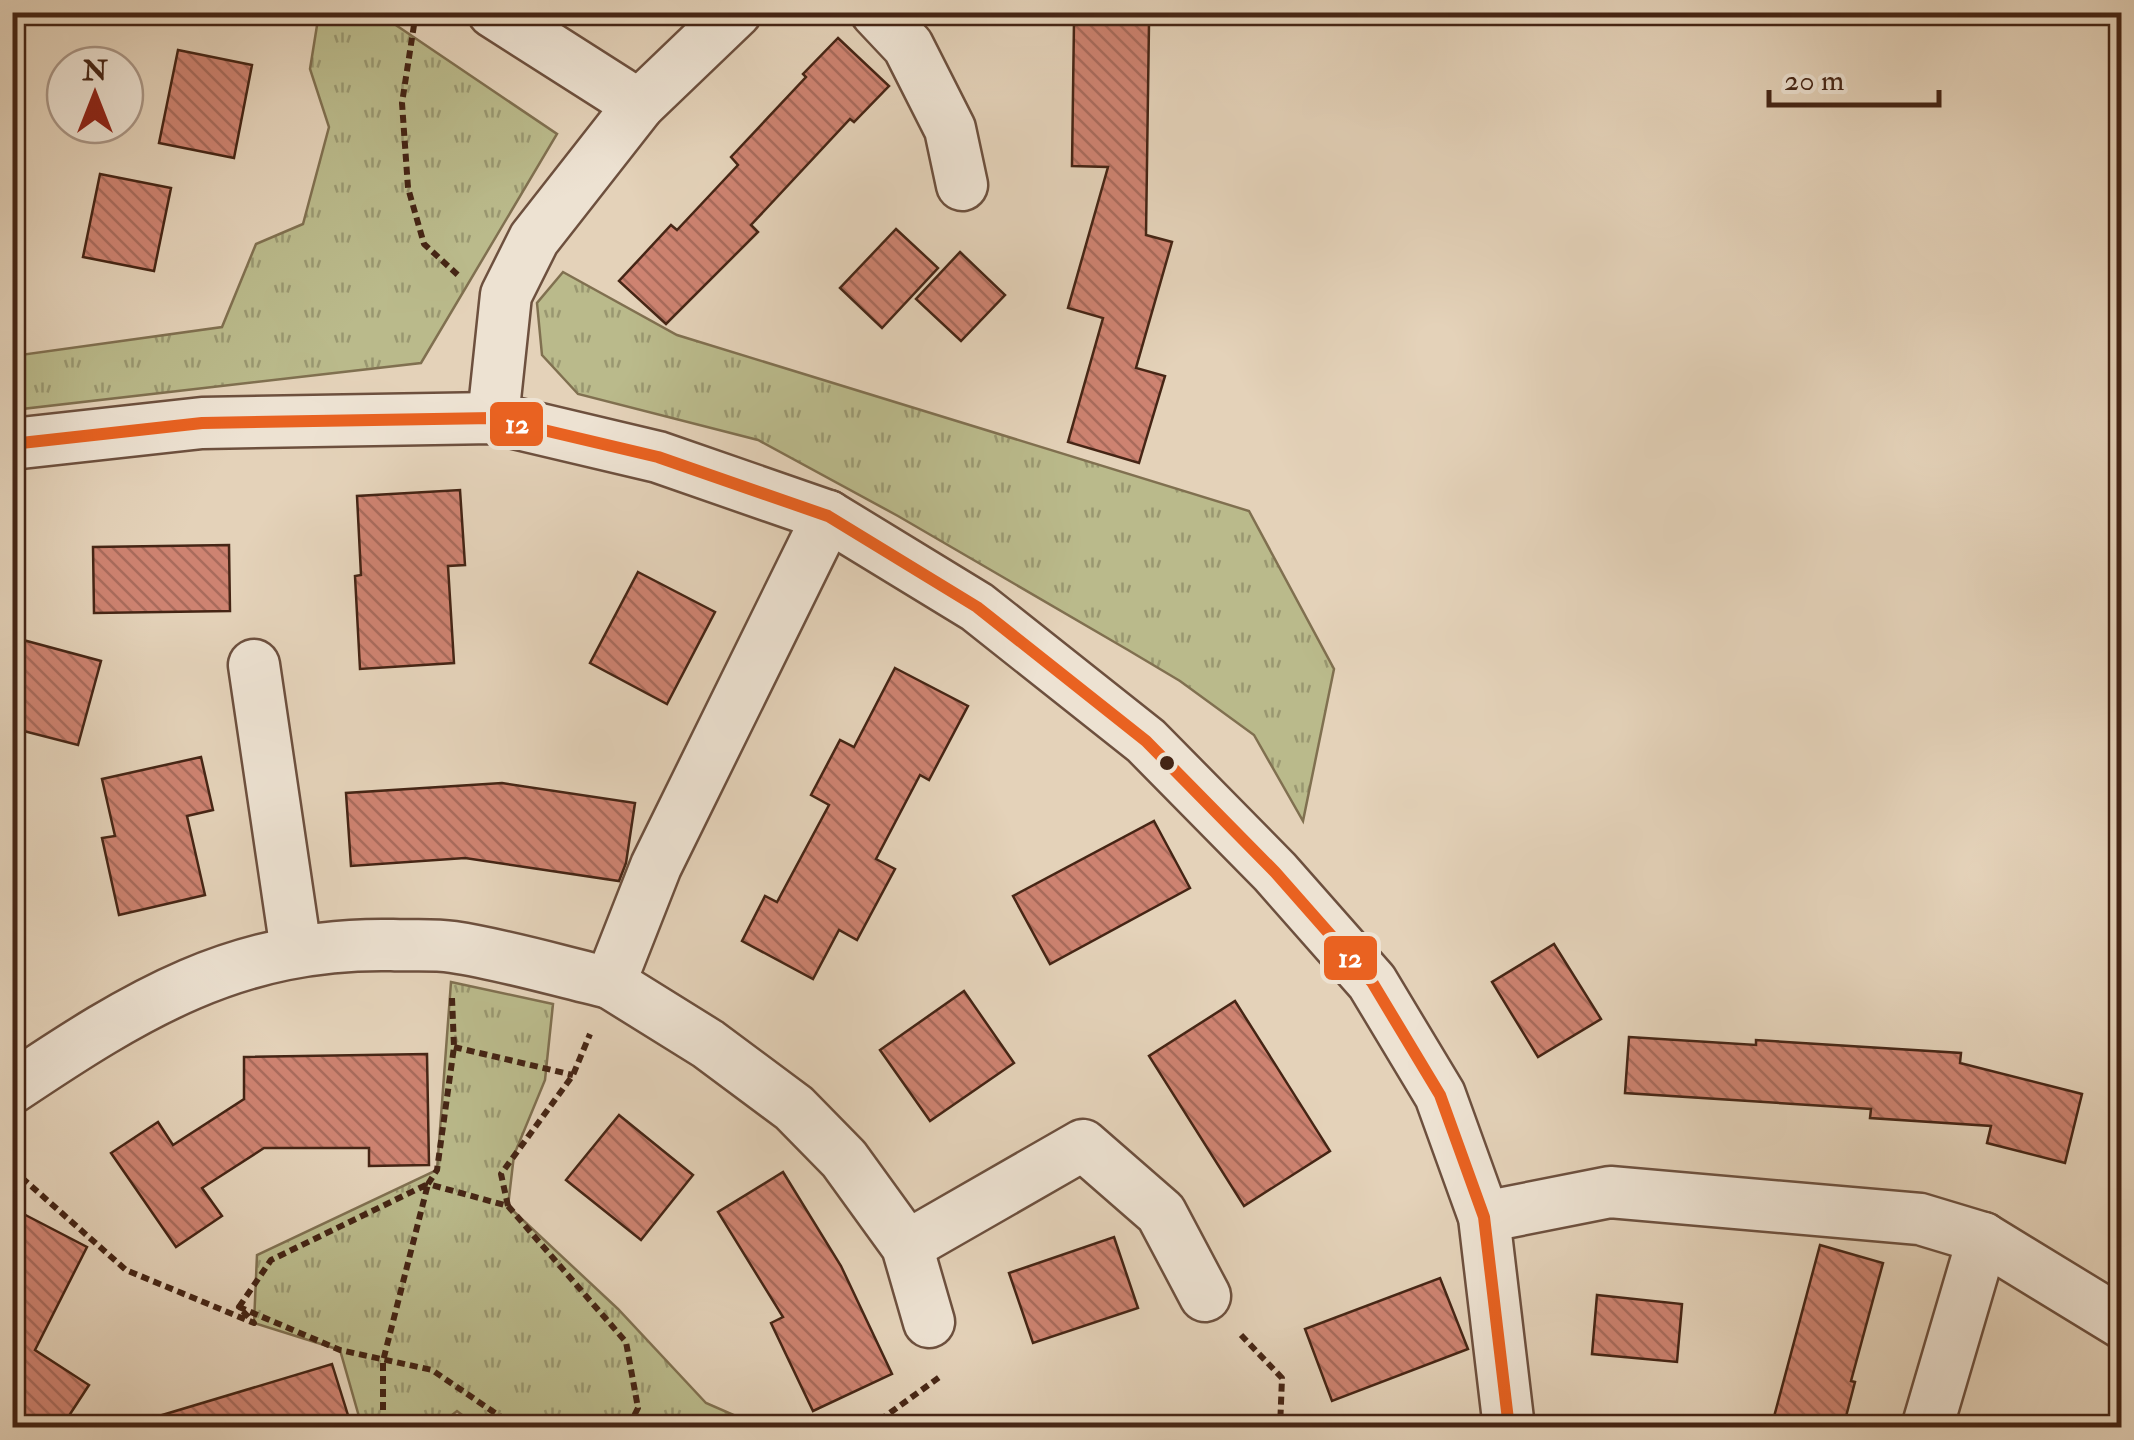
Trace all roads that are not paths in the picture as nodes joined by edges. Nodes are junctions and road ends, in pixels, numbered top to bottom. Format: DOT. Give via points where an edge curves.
graph roads {
  1 [pos="493,12"];
  2 [pos="736,12"];
  3 [pos="876,12"];
  4 [pos="640,104"];
  5 [pos="962,185"];
  6 [pos="493,418"];
  7 [pos="12,444"];
  8 [pos="828,516"];
  9 [pos="254,665"];
  10 [pos="296,950"];
  11 [pos="610,983"];
  12 [pos="12,1088"];
  13 [pos="1484,1217"];
  14 [pos="1982,1238"];
  15 [pos="907,1246"];
  16 [pos="1205,1296"];
  17 [pos="929,1322"];
  18 [pos="2122,1323"];
  19 [pos="1508,1428"];
  20 [pos="1928,1428"];
  1 -- 4 [label="street"];
  2 -- 4 [label="street"];
  3 -- 5 [label="street" via="908,46 950,129"];
  4 -- 6 [label="street" via="534,239 506,295"];
  6 -- 7 [label="street" via="202,423"];
  6 -- 8 [label="street" via="658,457"];
  8 -- 11 [label="street" via="656,866"];
  8 -- 13 [label="street" via="977,607 1146,742 1275,872 1382,998 1440,1095"];
  9 -- 10 [label="street"];
  10 -- 11 [label="street" via="452,947"];
  10 -- 12 [label="street" via="186,984 108,1024"];
  11 -- 15 [label="street" via="794,1108 844,1159"];
  13 -- 14 [label="street" via="1610,1192 1920,1219"];
  13 -- 19 [label="street"];
  14 -- 18 [label="street"];
  14 -- 20 [label="street"];
  15 -- 16 [label="street" via="1084,1145 1160,1214"];
  15 -- 17 [label="street"];
}
